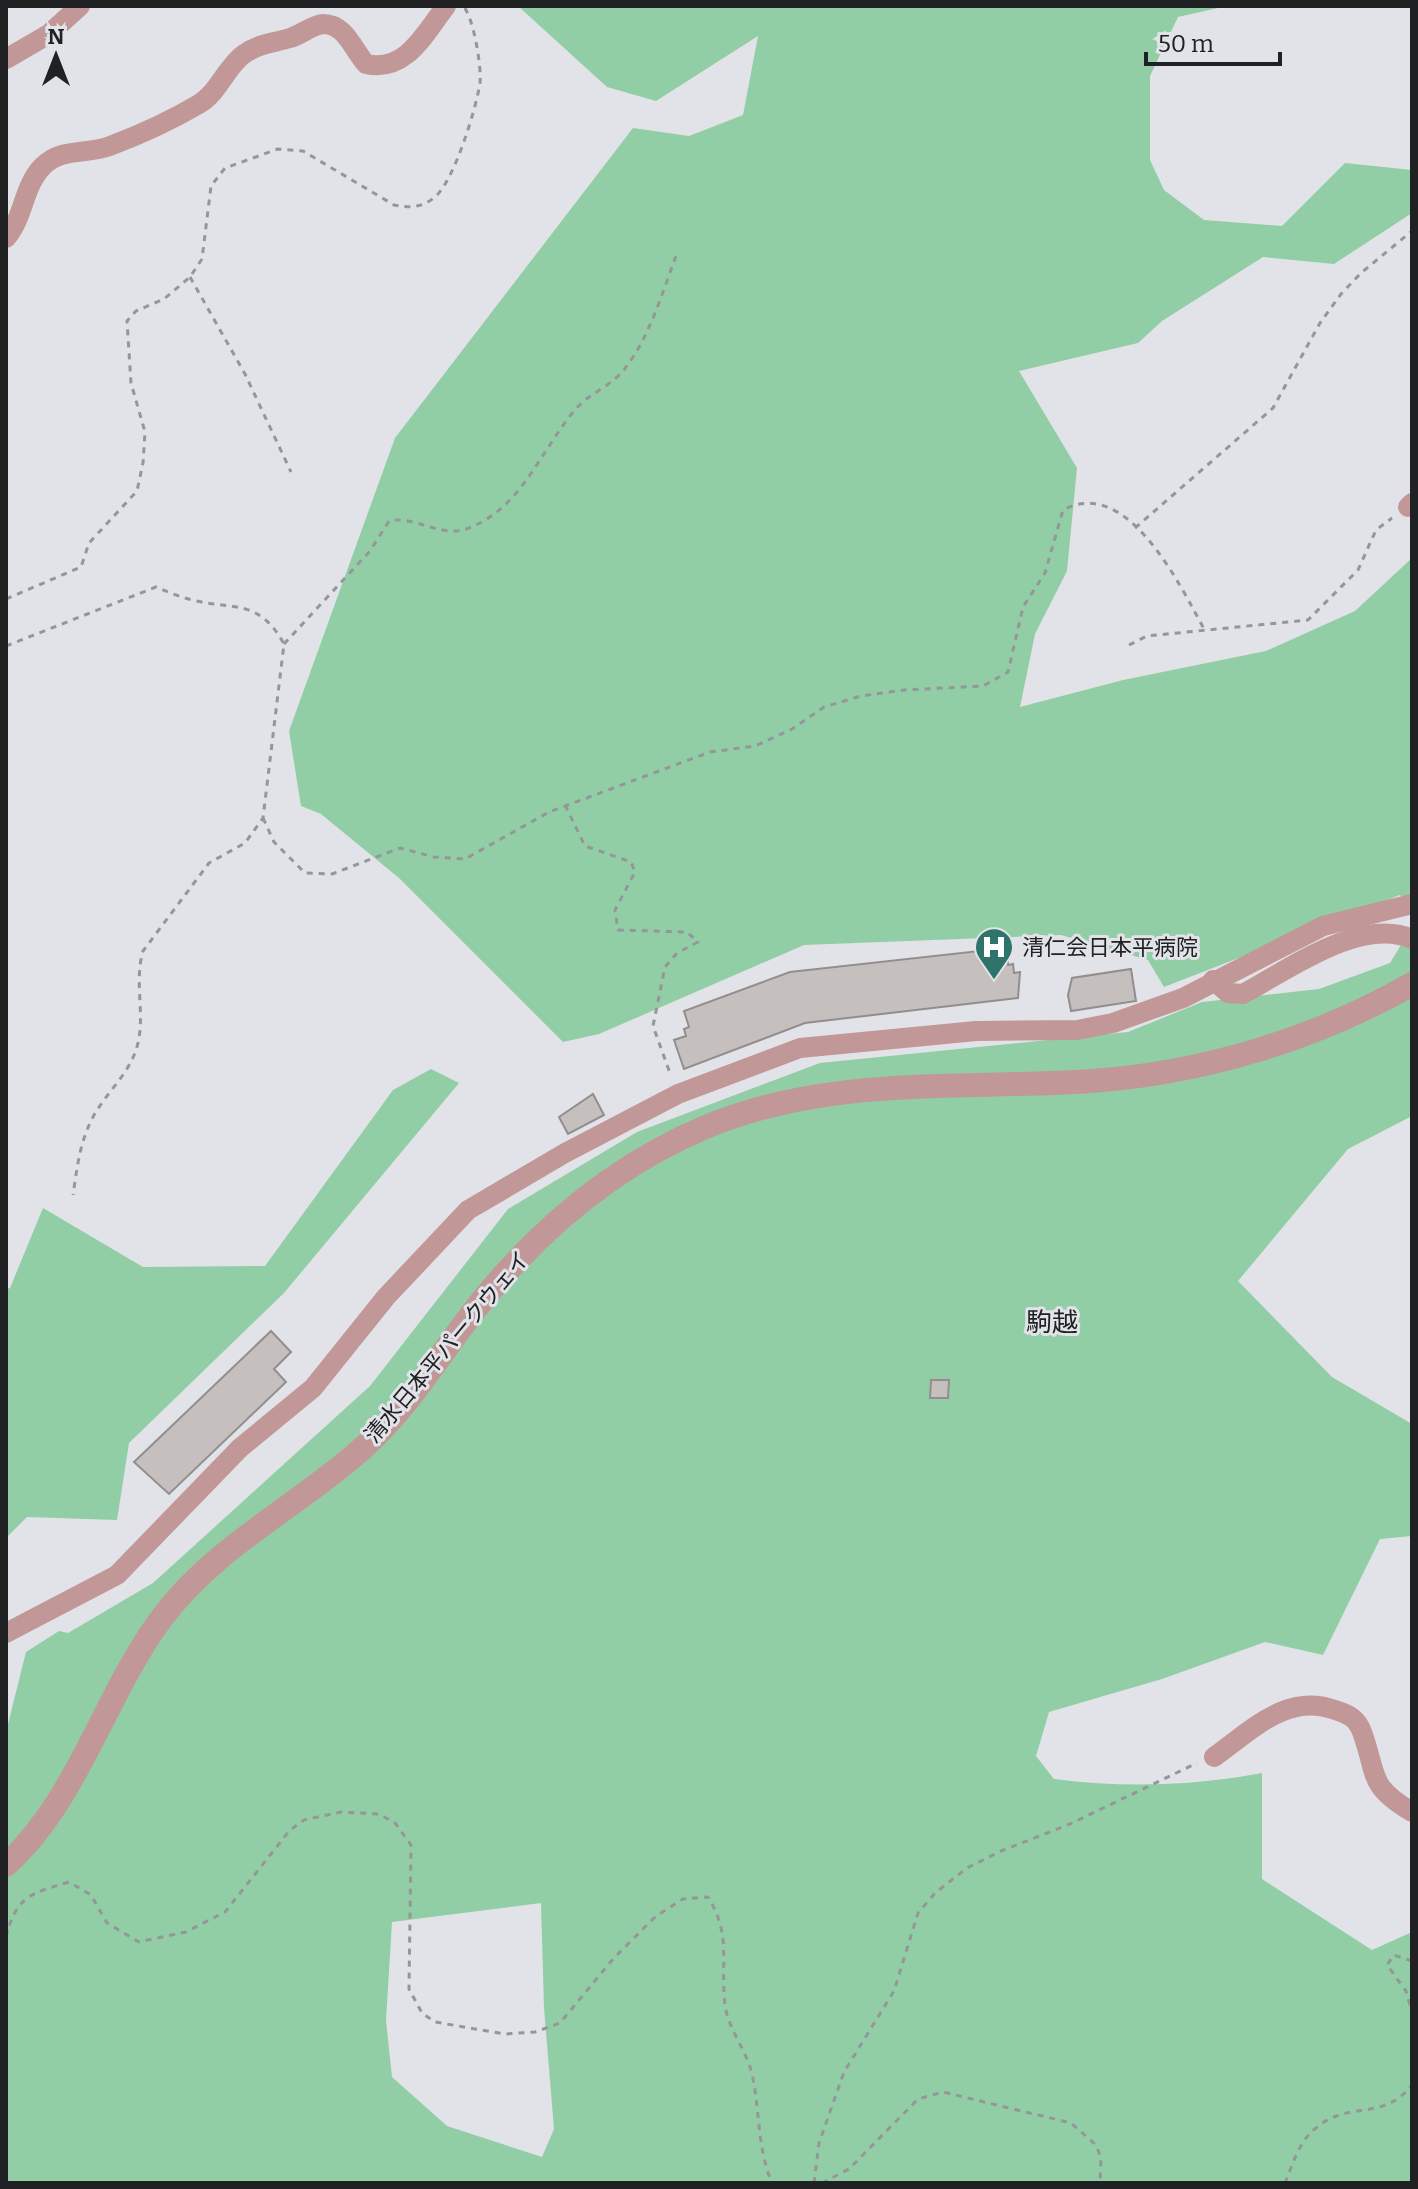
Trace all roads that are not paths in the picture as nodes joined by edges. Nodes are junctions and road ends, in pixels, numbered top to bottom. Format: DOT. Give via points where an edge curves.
graph roads {
  1 [pos="80,6"];
  2 [pos="446,6"];
  3 [pos="6,59"];
  4 [pos="6,238"];
  5 [pos="1412,904"];
  6 [pos="1412,939"];
  7 [pos="1213,980"];
  8 [pos="1412,984"];
  9 [pos="6,1633"];
  10 [pos="1214,1757"];
  11 [pos="1412,1812"];
  12 [pos="6,1865"];
  1 -- 3 [label="street" via="49,34"];
  2 -- 4 [label="street" via="408,55 379,67 366,64 335,26 321,24 260,44 241,56 202,103 111,146 60,153 42,167 27,190"];
  5 -- 7 [label="street" via="1323,926"];
  6 -- 7 [label="street" via="1391,932 1360,936 1243,994 1228,993"];
  7 -- 9 [label="street" via="1150,1012 1077,1030 976,1031 800,1048 678,1094 565,1153 468,1210 386,1297 313,1388 240,1448 117,1575"];
  8 -- 12 [label="street, 清水日本平パークウェイ" via="1336,1023 1174,1070 1088,1081 900,1085 797,1098 705,1128 603,1184 565,1212 506,1274 379,1433 228,1550 161,1619 50,1815"];
  10 -- 11 [label="street" via="1284,1710 1319,1704 1351,1716 1361,1729 1374,1778 1386,1796"];
}
